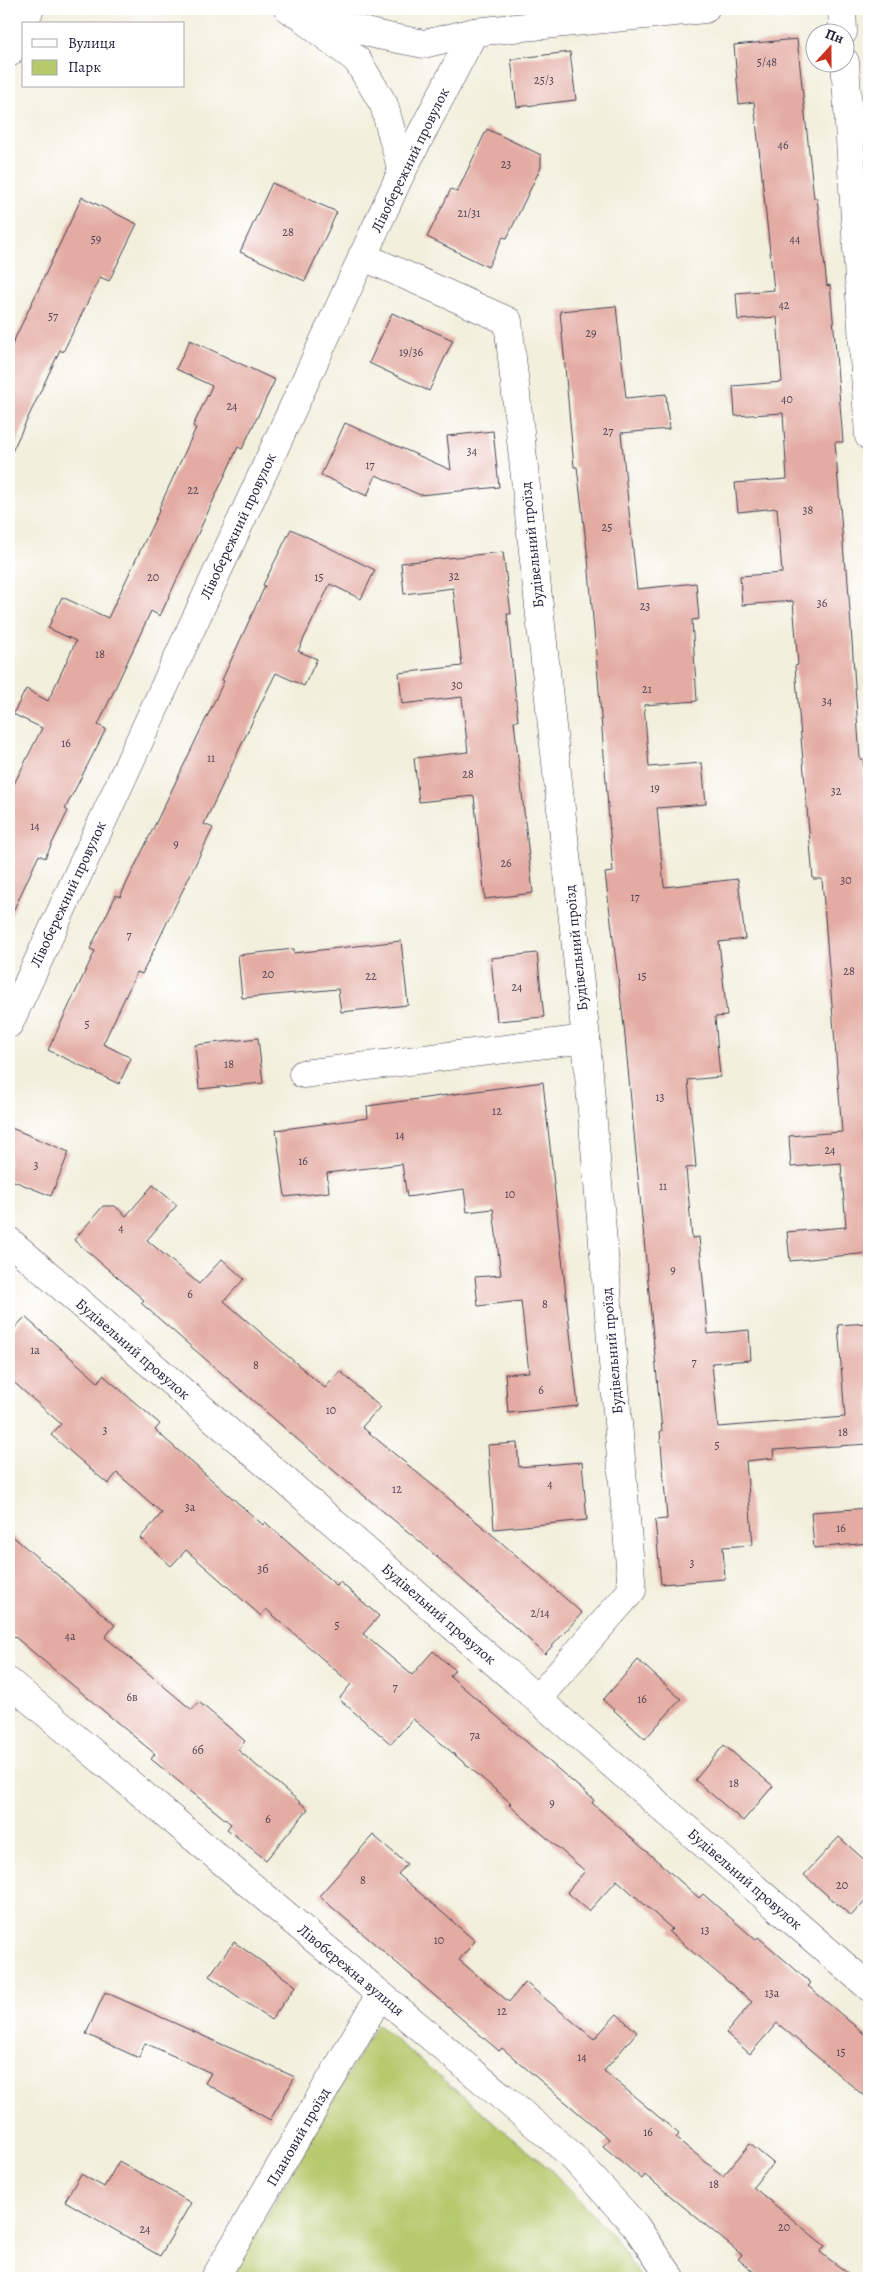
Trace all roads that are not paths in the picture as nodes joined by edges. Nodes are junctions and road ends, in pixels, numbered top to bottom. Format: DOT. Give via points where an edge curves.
graph roads {
  1 [pos="30,9"];
  2 [pos="705,9"];
  3 [pos="842,9"];
  4 [pos="292,11"];
  5 [pos="24,22"];
  6 [pos="843,22"];
  7 [pos="22,26"];
  8 [pos="474,32"];
  9 [pos="9,53"];
  10 [pos="846,72"];
  11 [pos="402,171"];
  12 [pos="362,256"];
  13 [pos="869,436"];
  14 [pos="9,1024"];
  15 [pos="586,1039"];
  16 [pos="303,1074"];
  17 [pos="9,1241"];
  18 [pos="9,1682"];
  19 [pos="537,1699"];
  20 [pos="869,1987"];
  21 [pos="380,1995"];
  22 [pos="215,2278"];
  23 [pos="670,2278"];
  1 -- 5 [label="street"];
  2 -- 8 [label="street"];
  3 -- 6 [label="street"];
  4 -- 8 [label="street" via="378,36 424,44"];
  4 -- 11 [label="street" via="357,60 384,105"];
  7 -- 9 [label="street"];
  8 -- 11 [label="street, Лівобережний провулок"];
  10 -- 13 [label="street"];
  11 -- 12 [label="street, Лівобережний провулок"];
  12 -- 14 [label="street, Лівобережний провулок"];
  12 -- 15 [label="street, Будівельний проїзд" via="508,321"];
  15 -- 16 [label="street"];
  15 -- 19 [label="street, Будівельний проїзд" via="632,1590"];
  17 -- 19 [label="street, Будівельний провулок"];
  18 -- 21 [label="street, Лівобережна вулиця"];
  19 -- 20 [label="street, Будівельний провулок"];
  21 -- 22 [label="street, Плановий проїзд"];
  21 -- 23 [label="street, Лівобережна вулиця" via="569,2153 635,2225"];
}
